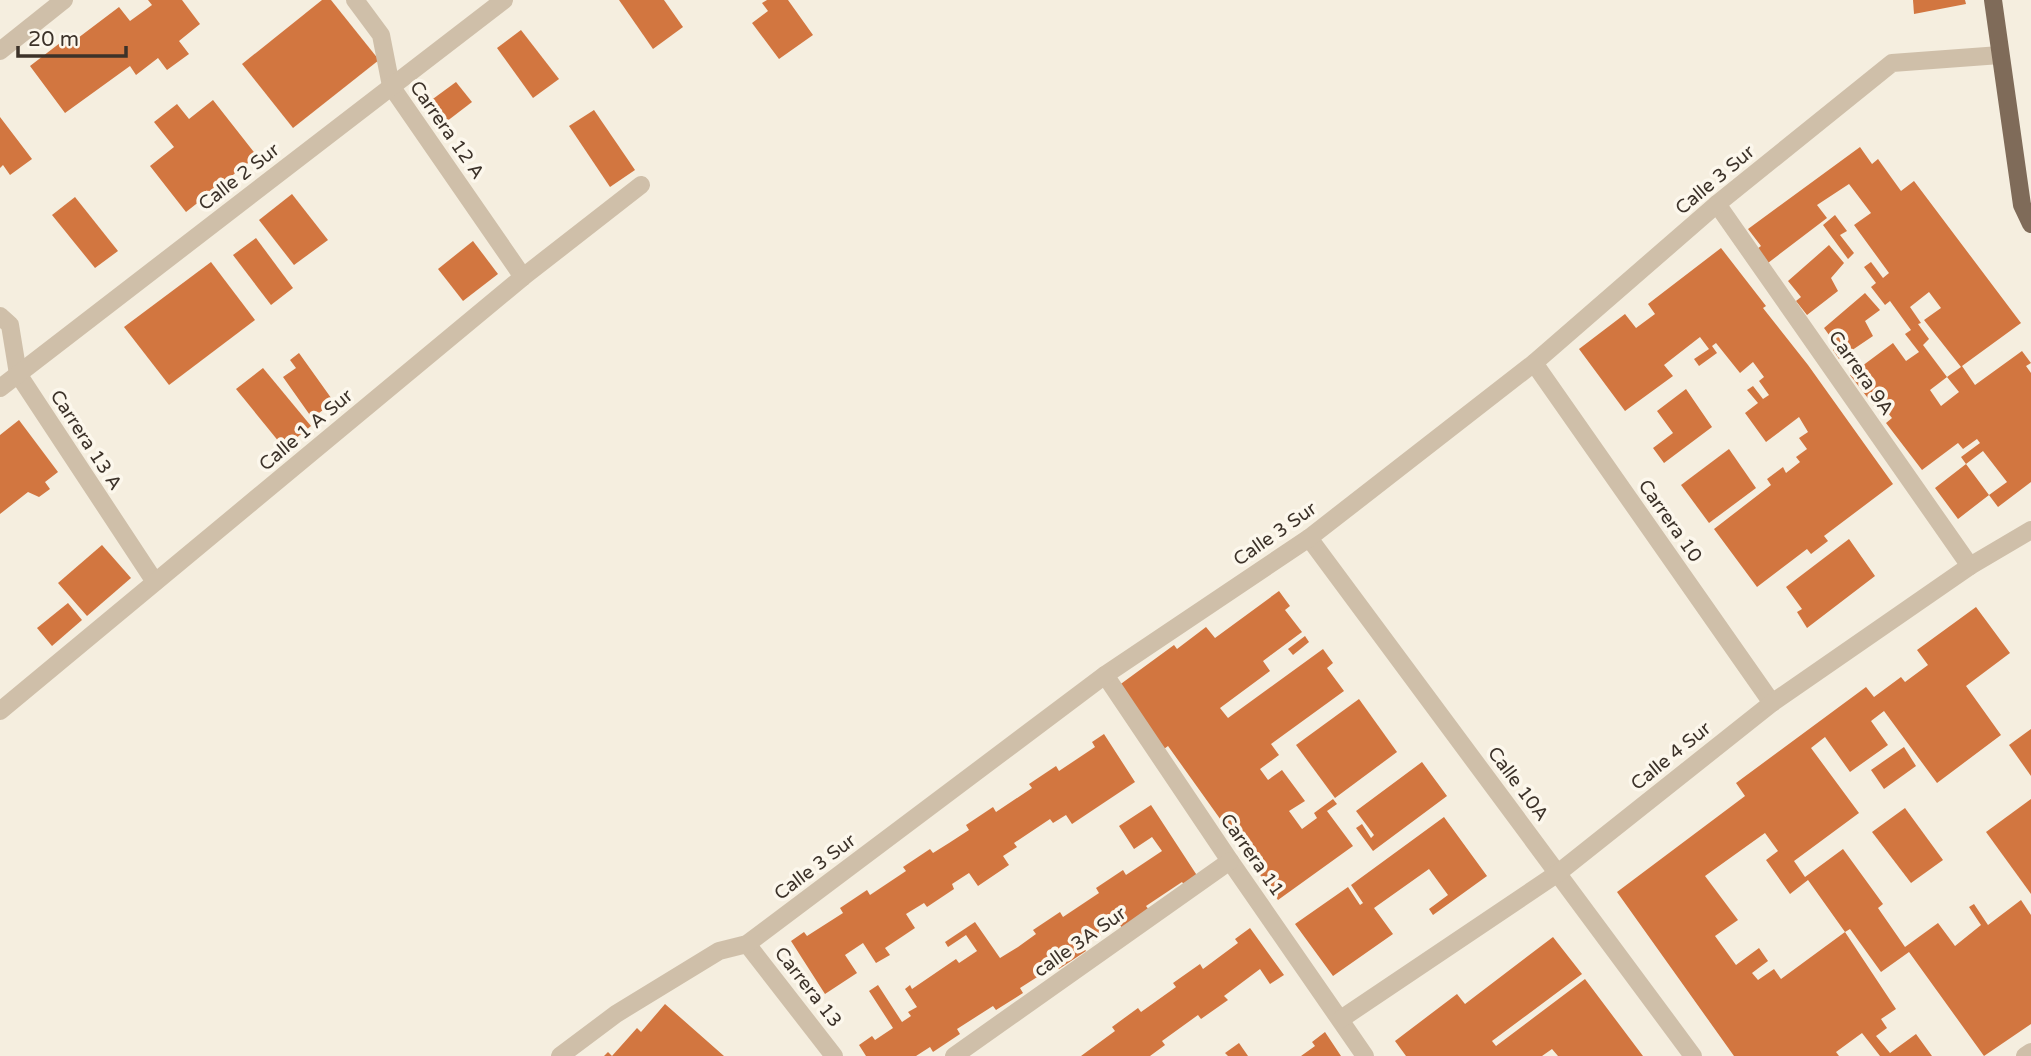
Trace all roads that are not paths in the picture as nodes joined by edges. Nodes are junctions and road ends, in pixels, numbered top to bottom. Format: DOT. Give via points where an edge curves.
graph roads {
  1 [pos="64,0"];
  2 [pos="355,0"];
  3 [pos="503,0"];
  4 [pos="1993,0"];
  5 [pos="0,51"];
  6 [pos="2000,55"];
  7 [pos="391,86"];
  8 [pos="641,185"];
  9 [pos="1717,204"];
  10 [pos="2031,224"];
  11 [pos="523,277"];
  12 [pos="0,316"];
  13 [pos="1534,363"];
  14 [pos="18,374"];
  15 [pos="0,388"];
  16 [pos="2031,530"];
  17 [pos="1309,538"];
  18 [pos="1970,566"];
  19 [pos="155,582"];
  20 [pos="1105,675"];
  21 [pos="1772,703"];
  22 [pos="0,711"];
  23 [pos="1230,861"];
  24 [pos="1558,873"];
  25 [pos="747,944"];
  26 [pos="1340,1019"];
  27 [pos="2031,1052"];
  28 [pos="561,1056"];
  29 [pos="834,1056"];
  30 [pos="954,1056"];
  31 [pos="1365,1056"];
  32 [pos="1693,1056"];
  33 [pos="2025,1056"];
  1 -- 5 [label="street"];
  2 -- 7 [label="street, Carrera 12 A" via="381,35"];
  3 -- 7 [label="street, Calle 2 Sur"];
  4 -- 6 [label="main road"];
  6 -- 9 [label="street, Calle 3 Sur" via="1892,63"];
  6 -- 10 [label="main road" via="2022,205"];
  7 -- 11 [label="street, Carrera 12 A"];
  7 -- 14 [label="street, Calle 2 Sur"];
  8 -- 11 [label="street, Calle 1 A Sur"];
  9 -- 13 [label="street, Calle 3 Sur"];
  9 -- 18 [label="street, Carrera 9A"];
  11 -- 19 [label="street, Calle 1 A Sur"];
  12 -- 14 [label="street, Carrera 13 A" via="10,326"];
  13 -- 17 [label="street, Calle 3 Sur"];
  13 -- 21 [label="street, Carrera 10"];
  14 -- 15 [label="street, Calle 2 Sur"];
  14 -- 19 [label="street, Carrera 13 A"];
  16 -- 18 [label="street, Calle 4 Sur"];
  17 -- 20 [label="street, Calle 3 Sur"];
  17 -- 24 [label="street, Calle 10A"];
  18 -- 21 [label="street, Calle 4 Sur"];
  19 -- 22 [label="street, Calle 1 A Sur"];
  20 -- 23 [label="street, Carrera 11"];
  20 -- 25 [label="street, Calle 3 Sur"];
  21 -- 24 [label="street, Calle 4 Sur"];
  23 -- 26 [label="street, Carrera 11"];
  23 -- 30 [label="street, calle 3A Sur"];
  24 -- 26 [label="street, Calle 4 Sur"];
  24 -- 32 [label="street, Calle 10A"];
  25 -- 28 [label="street, Calle 3 Sur" via="719,951 616,1014"];
  25 -- 29 [label="street, Carrera 13"];
  26 -- 31 [label="street, Carrera 11"];
  27 -- 33 [label="street"];
}
